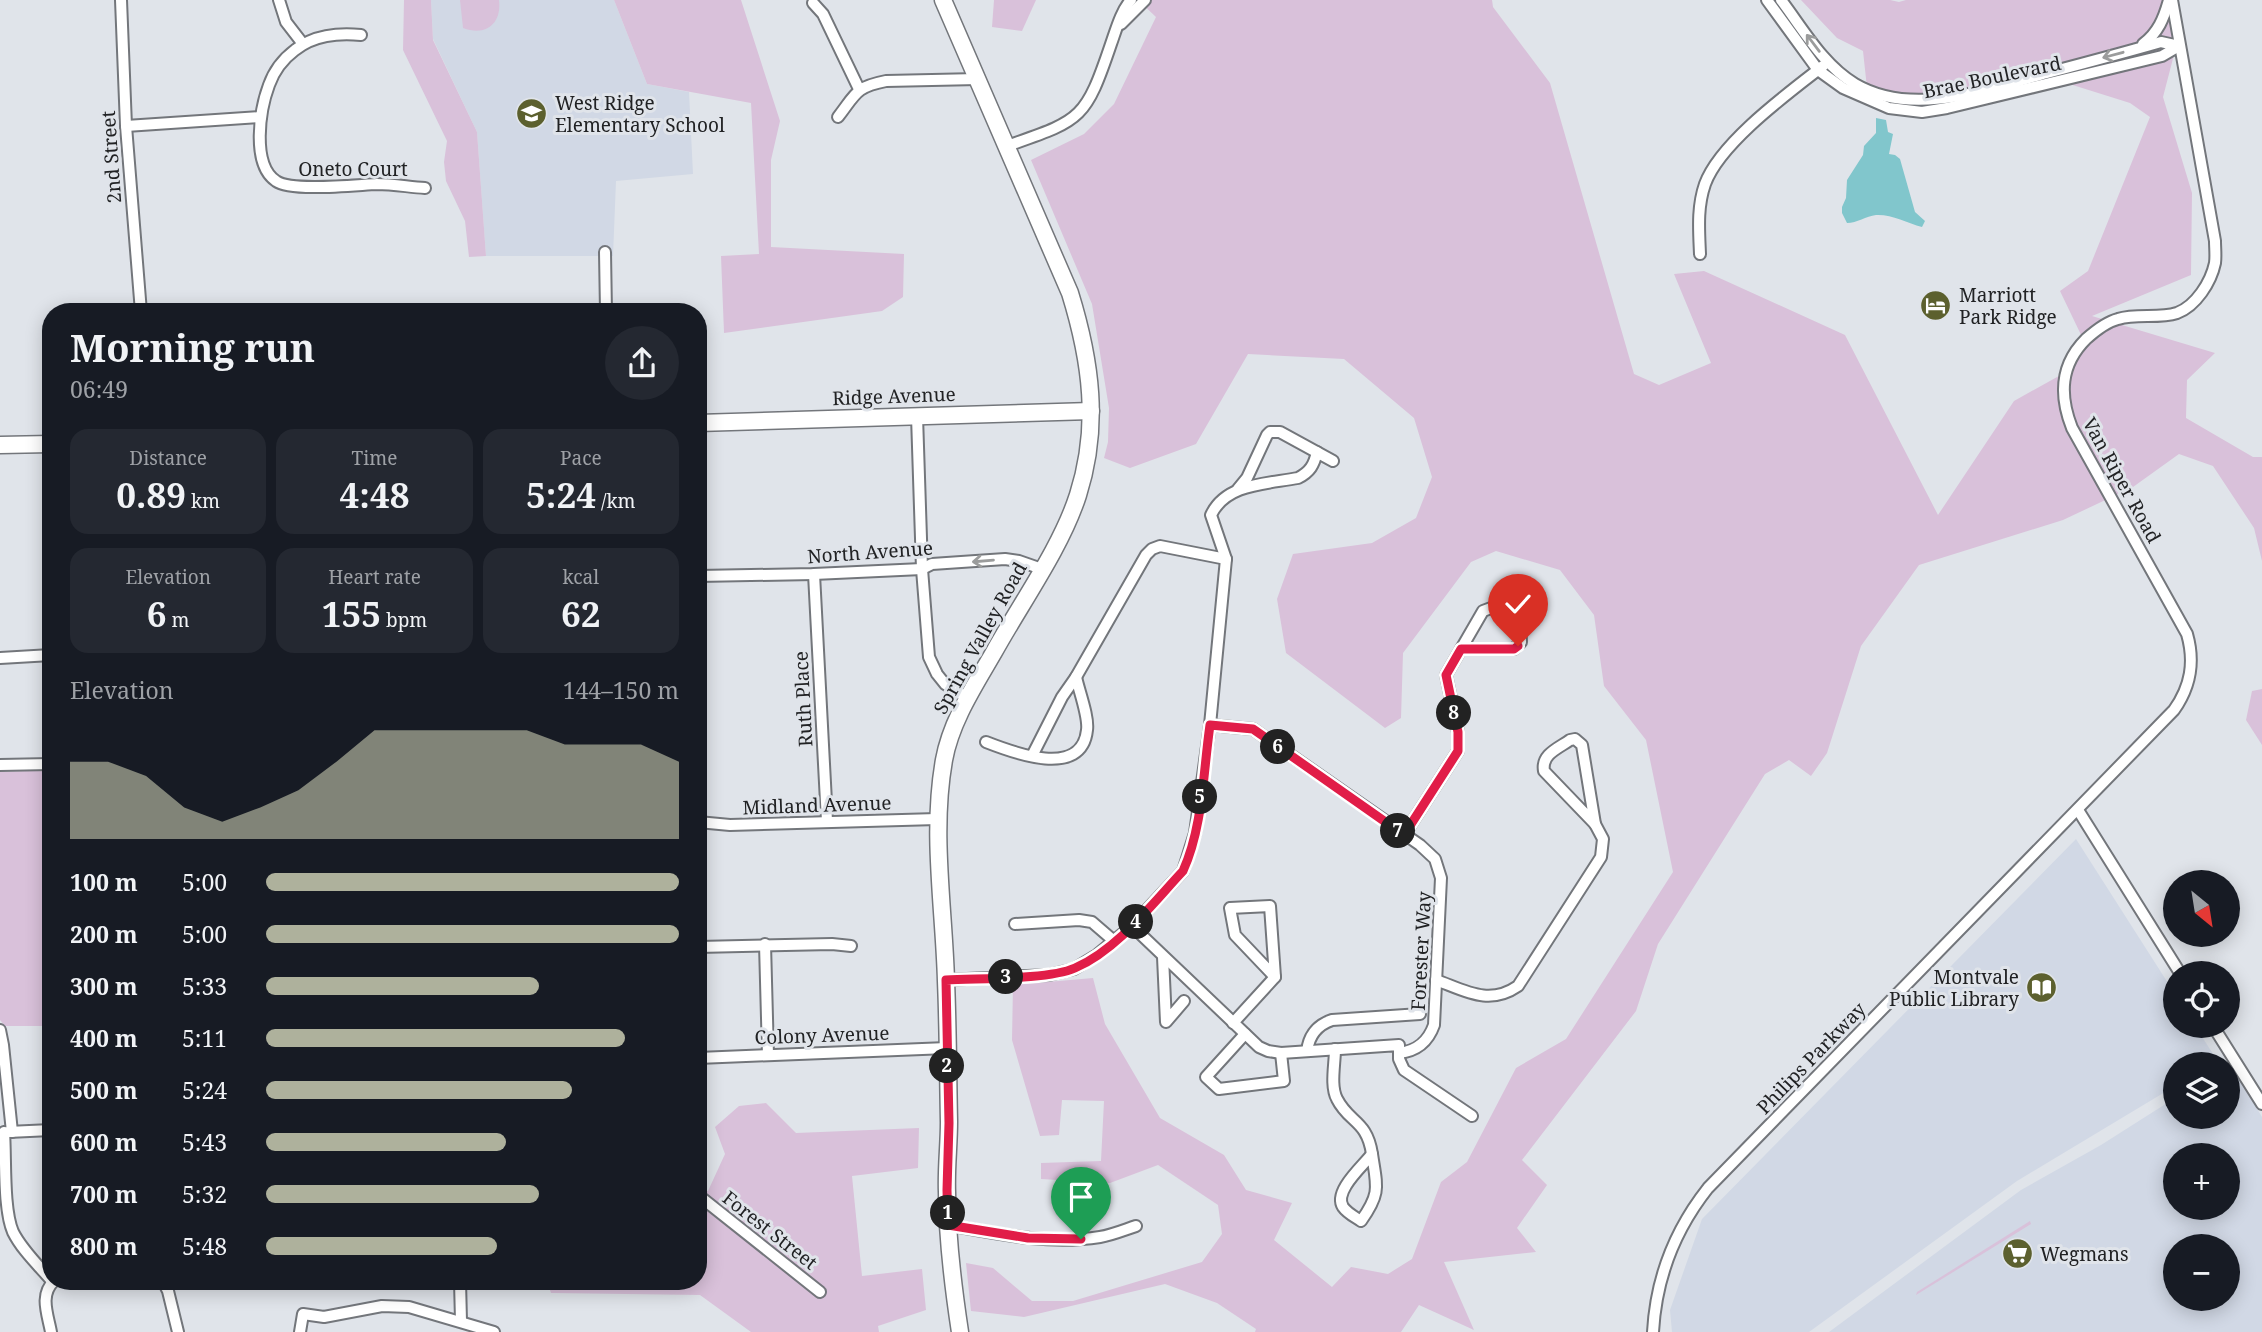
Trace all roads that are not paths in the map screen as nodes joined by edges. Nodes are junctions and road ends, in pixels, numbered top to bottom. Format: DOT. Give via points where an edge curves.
graph roads {
  1 [pos="121,0"];
  2 [pos="279,0"];
  3 [pos="943,0"];
  4 [pos="1132,0"];
  5 [pos="1145,0"];
  6 [pos="1767,0"];
  7 [pos="1781,0"];
  8 [pos="2170,0"];
  9 [pos="813,3"];
  10 [pos="1116,28"];
  11 [pos="361,34"];
  12 [pos="303,44"];
  13 [pos="2179,46"];
  14 [pos="2136,49"];
  15 [pos="1828,62"];
  16 [pos="1818,70"];
  17 [pos="978,79"];
  18 [pos="859,89"];
  19 [pos="1972,98"];
  20 [pos="261,117"];
  21 [pos="838,117"];
  22 [pos="126,125"];
  23 [pos="1007,146"];
  24 [pos="425,188"];
  25 [pos="606,252"];
  26 [pos="1700,254"];
  27 [pos="140,303"];
  28 [pos="606,303"];
  29 [pos="1091,411"];
  30 [pos="916,416"];
  31 [pos="707,424"];
  32 [pos="42,444"];
  33 [pos="0,445"];
  34 [pos="1317,452"];
  35 [pos="1333,461"];
  36 [pos="1236,490"];
  37 [pos="1226,559"];
  38 [pos="922,569"];
  39 [pos="1042,569"];
  40 [pos="814,574"];
  41 [pos="707,576"];
  42 [pos="1461,649"];
  43 [pos="42,656"];
  44 [pos="0,658"];
  45 [pos="1076,677"];
  46 [pos="968,698"];
  47 [pos="1210,725"];
  48 [pos="986,742"];
  49 [pos="1032,756"];
  50 [pos="42,764"];
  51 [pos="0,765"];
  52 [pos="2078,810"];
  53 [pos="937,819"];
  54 [pos="827,821"];
  55 [pos="707,823"];
  56 [pos="1595,824"];
  57 [pos="1404,835"];
  58 [pos="1015,924"];
  59 [pos="1132,926"];
  60 [pos="1114,941"];
  61 [pos="765,944"];
  62 [pos="851,946"];
  63 [pos="707,947"];
  64 [pos="1163,957"];
  65 [pos="2172,961"];
  66 [pos="1275,976"];
  67 [pos="946,980"];
  68 [pos="1436,980"];
  69 [pos="1184,1002"];
  70 [pos="1420,1014"];
  71 [pos="1233,1023"];
  72 [pos="0,1030"];
  73 [pos="1245,1034"];
  74 [pos="2221,1038"];
  75 [pos="947,1048"];
  76 [pos="1335,1049"];
  77 [pos="1307,1051"];
  78 [pos="1281,1053"];
  79 [pos="1399,1053"];
  80 [pos="768,1055"];
  81 [pos="707,1058"];
  82 [pos="2262,1104"];
  83 [pos="1472,1116"];
  84 [pos="42,1130"];
  85 [pos="5,1132"];
  86 [pos="1373,1154"];
  87 [pos="707,1202"];
  88 [pos="948,1225"];
  89 [pos="1136,1226"];
  90 [pos="42,1270"];
  91 [pos="47,1290"];
  92 [pos="168,1290"];
  93 [pos="460,1290"];
  94 [pos="820,1292"];
  95 [pos="461,1321"];
  96 [pos="51,1332"];
  97 [pos="178,1332"];
  98 [pos="300,1332"];
  99 [pos="494,1332"];
  100 [pos="960,1332"];
  101 [pos="1653,1332"];
  1 -- 22 [label="street, 2nd Street"];
  2 -- 12 [label="street" via="286,22"];
  3 -- 17 [label="street, Spring Valley Road"];
  4 -- 10 [label="street"];
  5 -- 10 [label="street"];
  6 -- 16 [label="street, Brae Boulevard"];
  15 -- 7 [label="street, Brae Boulevard, one-way"];
  8 -- 13 [label="street, Van Riper Road"];
  8 -- 14 [label="street, Brae Boulevard" via="2152,38"];
  9 -- 18 [label="street" via="823,14"];
  10 -- 23 [label="street" via="1097,88 1080,114 1057,129"];
  11 -- 12 [label="street" via="329,35"];
  12 -- 20 [label="street, Oneto Court" via="276,71"];
  13 -- 14 [label="street, Brae Boulevard" via="2161,42"];
  13 -- 19 [label="street, Brae Boulevard" via="2162,56"];
  13 -- 52 [label="street, Van Riper Road" via="2215,242 2210,279 2177,313 2119,318 2092,334 2067,365 2063,386 2072,428 2187,634 2191,673 2174,710"];
  14 -- 19 [label="street, Brae Boulevard, one-way"];
  15 -- 16 [label="street"];
  15 -- 19 [label="street, Brae Boulevard" via="1853,82 1887,97"];
  16 -- 19 [label="street, Brae Boulevard" via="1843,88 1889,108 1922,111"];
  16 -- 26 [label="street" via="1720,156 1700,201"];
  17 -- 18 [label="street" via="886,81"];
  17 -- 23 [label="street, Spring Valley Road"];
  18 -- 21 [label="street"];
  20 -- 22 [label="street"];
  20 -- 24 [label="street, Oneto Court" via="264,166 283,185"];
  22 -- 27 [label="street, 2nd Street"];
  23 -- 29 [label="street, Spring Valley Road" via="1070,293 1087,356"];
  25 -- 28 [label="street"];
  29 -- 30 [label="street, Ridge Avenue"];
  29 -- 39 [label="street, Spring Valley Road" via="1090,446 1078,497"];
  30 -- 31 [label="street, Ridge Avenue"];
  30 -- 38 [label="street"];
  32 -- 33 [label="street"];
  34 -- 35 [label="street"];
  34 -- 36 [label="street" via="1311,468 1298,478"];
  34 -- 36 [label="street" via="1280,432 1270,432"];
  36 -- 37 [label="street" via="1221,499 1211,515"];
  37 -- 45 [label="street" via="1160,546 1152,549"];
  37 -- 47 [label="street"];
  39 -- 38 [label="street, North Avenue, one-way" via="1005,559 932,564"];
  38 -- 40 [label="street, North Avenue"];
  38 -- 46 [label="street" via="929,657 945,684"];
  39 -- 46 [label="street, Spring Valley Road"];
  40 -- 41 [label="street, North Avenue"];
  40 -- 54 [label="street, Ruth Place"];
  42 -- 42 [label="street" via="1486,609 1519,618 1521,642 1514,649"];
  42 -- 57 [label="street" via="1446,675 1458,751"];
  43 -- 44 [label="street"];
  45 -- 49 [label="street"];
  45 -- 49 [label="street" via="1088,729 1082,749 1067,757"];
  46 -- 53 [label="street, Spring Valley Road" via="945,757"];
  47 -- 57 [label="street, Forester Way" via="1253,729"];
  47 -- 59 [label="street" via="1187,861"];
  48 -- 49 [label="street"];
  50 -- 51 [label="street"];
  52 -- 65 [label="street"];
  52 -- 101 [label="street, Philips Parkway" via="1699,1200 1666,1262"];
  53 -- 54 [label="street, Midland Avenue"];
  53 -- 67 [label="street, Spring Valley Road"];
  54 -- 55 [label="street, Midland Avenue"];
  56 -- 56 [label="street" via="1582,745 1570,740 1547,756 1544,771"];
  56 -- 68 [label="street" via="1603,839 1601,857 1518,986 1490,997"];
  57 -- 68 [label="street, Forester Way" via="1429,851 1440,869"];
  58 -- 60 [label="street" via="1091,922"];
  59 -- 60 [label="street"];
  59 -- 64 [label="street"];
  60 -- 67 [label="street" via="1074,969 1049,975"];
  61 -- 62 [label="street"];
  61 -- 63 [label="street"];
  61 -- 80 [label="street"];
  64 -- 69 [label="street" via="1166,1022"];
  64 -- 71 [label="street"];
  66 -- 66 [label="street" via="1270,906 1230,908 1235,935"];
  66 -- 71 [label="street"];
  67 -- 75 [label="street, Spring Valley Road"];
  68 -- 79 [label="street, Forester Way" via="1431,1034 1418,1048"];
  70 -- 77 [label="street" via="1332,1020 1312,1034"];
  71 -- 73 [label="street"];
  72 -- 85 [label="street"];
  73 -- 78 [label="street" via="1259,1047"];
  73 -- 78 [label="street" via="1206,1077 1219,1089 1284,1081"];
  74 -- 82 [label="street"];
  75 -- 80 [label="street, Colony Avenue"];
  75 -- 88 [label="street, Spring Valley Road"];
  76 -- 77 [label="street"];
  76 -- 79 [label="street" via="1399,1045"];
  76 -- 86 [label="street" via="1334,1091 1368,1135"];
  77 -- 78 [label="street"];
  79 -- 83 [label="street" via="1404,1070"];
  80 -- 81 [label="street, Colony Avenue"];
  84 -- 85 [label="street"];
  85 -- 90 [label="street" via="13,1231"];
  86 -- 86 [label="street" via="1340,1198 1345,1210 1361,1221 1377,1196"];
  87 -- 94 [label="street, Forest Street"];
  88 -- 89 [label="street" via="1055,1240 1101,1237"];
  88 -- 100 [label="street, Spring Valley Road"];
  91 -- 96 [label="street"];
  92 -- 97 [label="street"];
  93 -- 95 [label="street"];
  95 -- 98 [label="street" via="396,1306 324,1317 303,1314"];
  95 -- 99 [label="street"];
}
